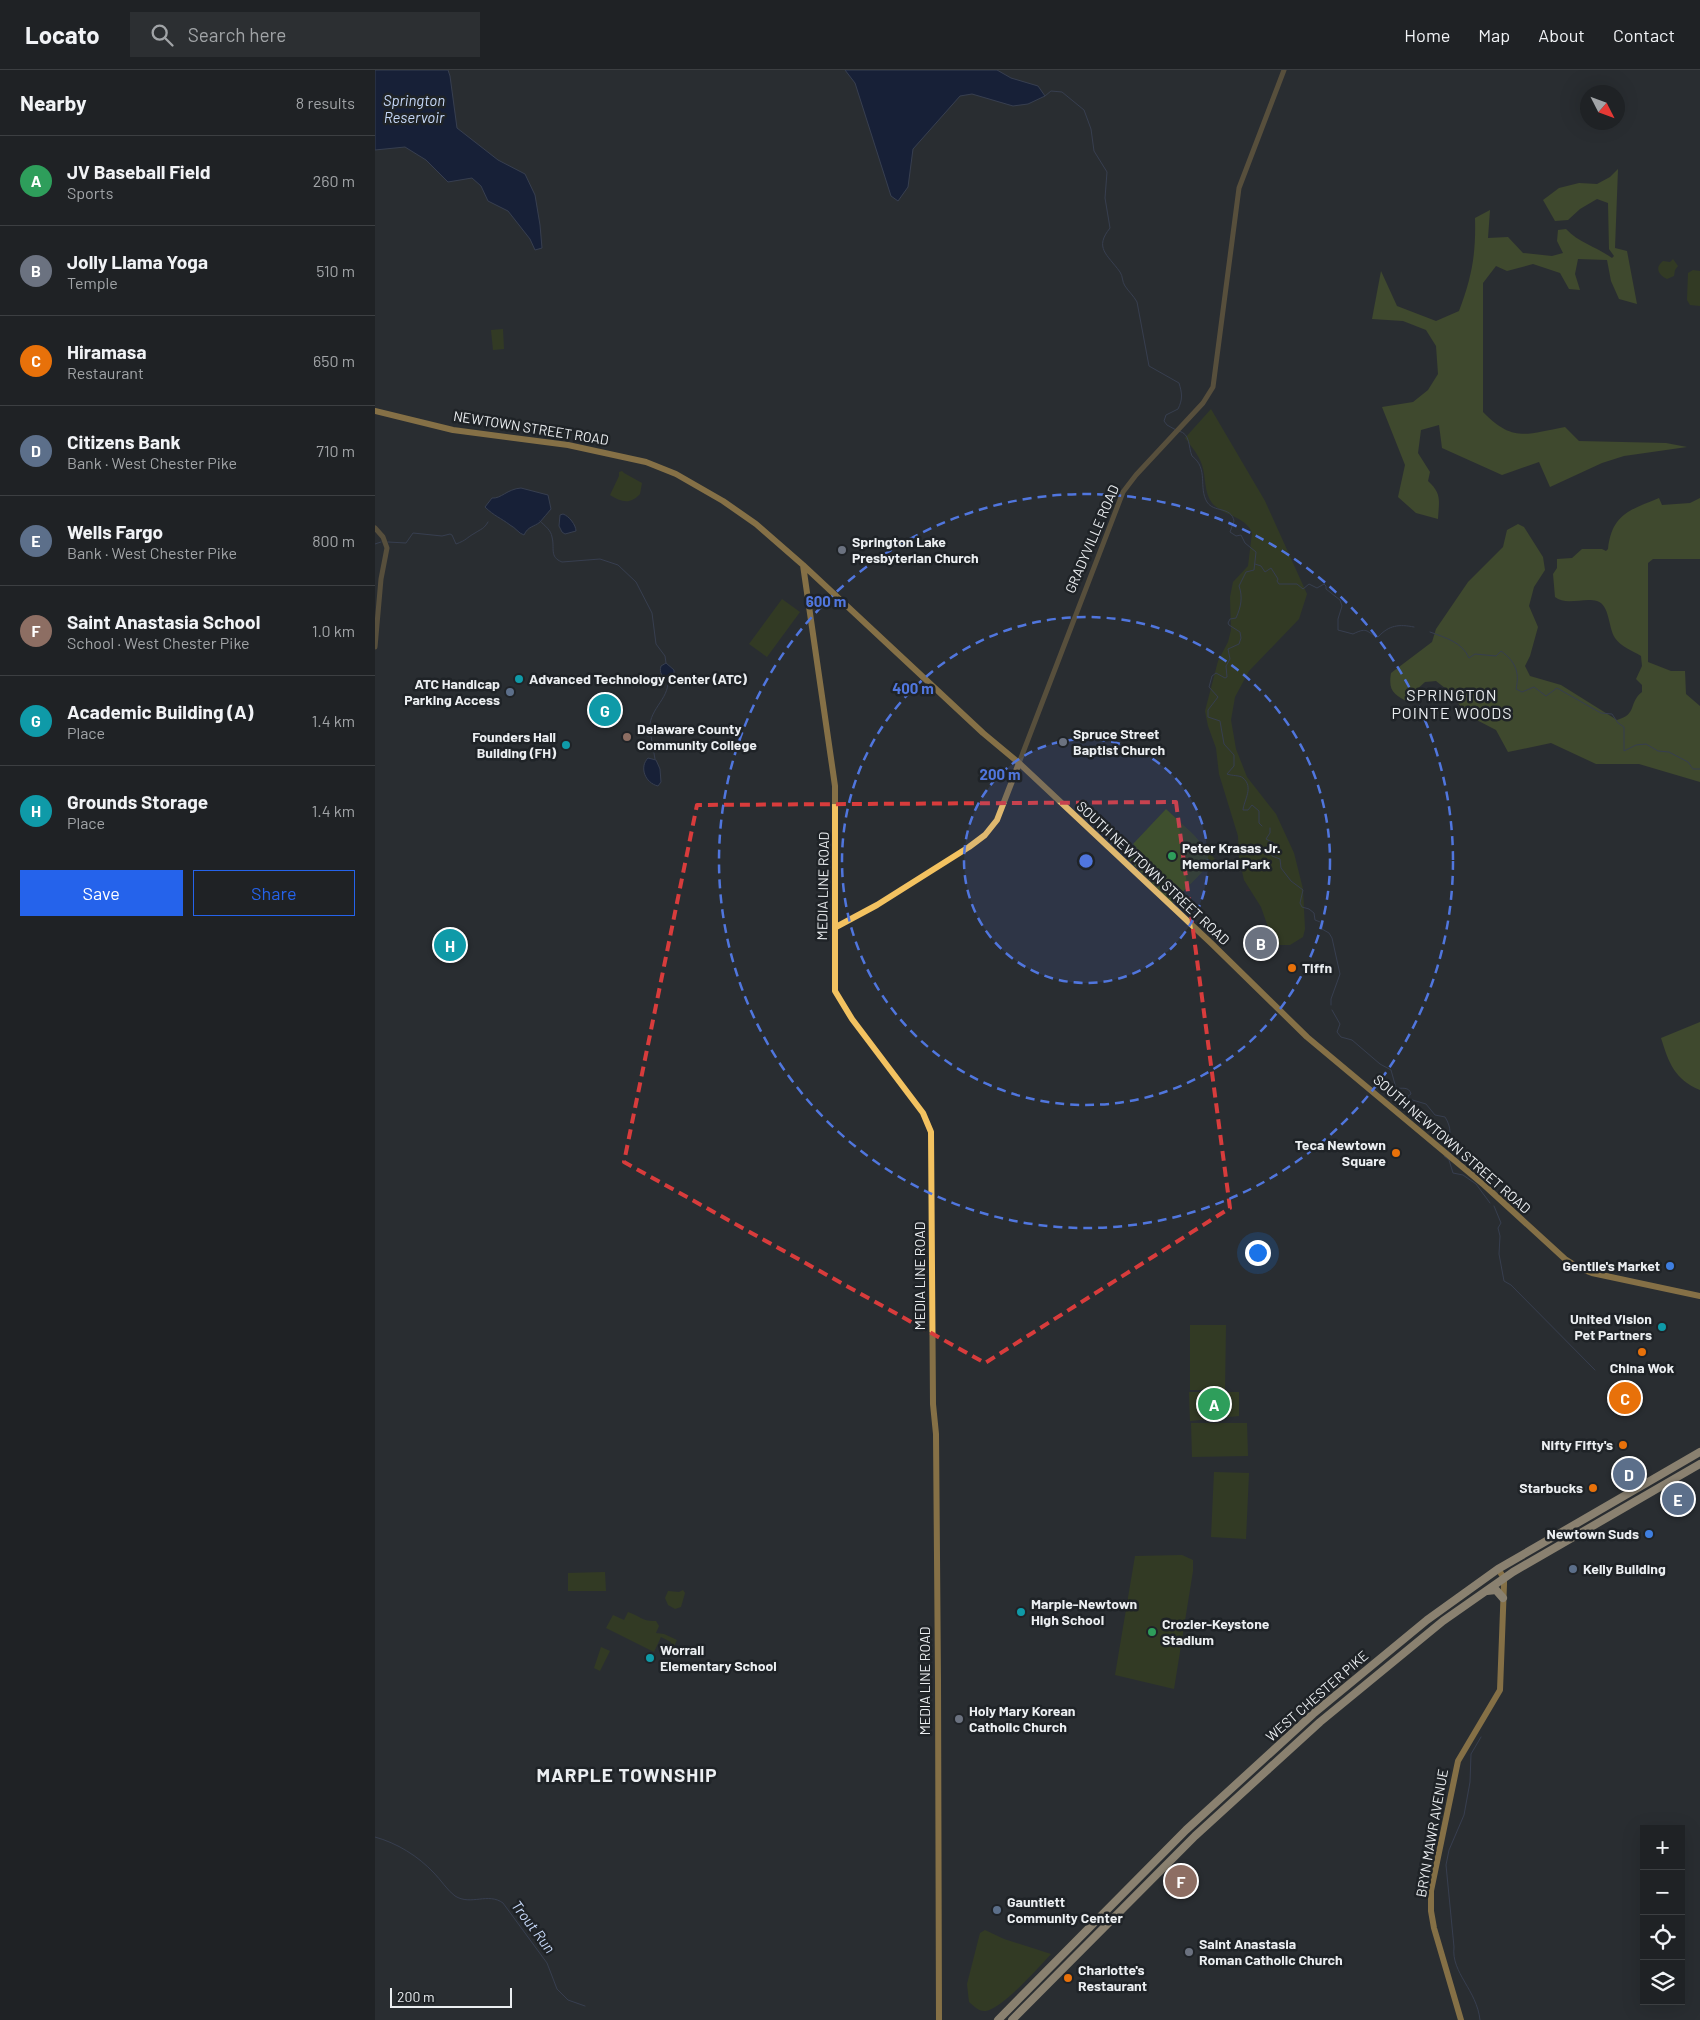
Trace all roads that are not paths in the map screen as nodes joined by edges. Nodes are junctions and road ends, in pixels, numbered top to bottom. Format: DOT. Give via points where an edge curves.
graph roads {
  1 [pos="1284,70"];
  2 [pos="375,411"];
  3 [pos="375,528"];
  4 [pos="803,564"];
  5 [pos="375,648"];
  6 [pos="1019,763"];
  7 [pos="835,926"];
  8 [pos="1700,1296"];
  9 [pos="1700,1452"];
  10 [pos="1700,1464"];
  11 [pos="1498,1569"];
  12 [pos="1503,1578"];
  13 [pos="1485,1591"];
  14 [pos="1503,1598"];
  15 [pos="939,2020"];
  16 [pos="997,2020"];
  17 [pos="1012,2020"];
  18 [pos="1461,2020"];
  1 -- 6 [label="street, GRADYVILLE ROAD" via="1239,188 1213,387 1203,404 1123,492"];
  2 -- 4 [label="main road, NEWTOWN STREET ROAD" via="453,430 568,445 646,462 676,474 723,502"];
  3 -- 5 [label="street" via="387,548"];
  4 -- 6 [label="main road, SOUTH NEWTOWN STREET ROAD"];
  4 -- 7 [label="main road, MEDIA LINE ROAD" via="835,786"];
  6 -- 7 [label="main road, GRADYVILLE ROAD" via="997,820 985,835 877,905"];
  6 -- 8 [label="main road, SOUTH NEWTOWN STREET ROAD" via="1307,1037 1484,1185 1565,1259 1593,1273"];
  7 -- 15 [label="main road, MEDIA LINE ROAD" via="834,982 839,1000 923,1113 931,1132 939,1680"];
  9 -- 11 [label="highway, WEST CHESTER PIKE"];
  10 -- 12 [label="highway, WEST CHESTER PIKE"];
  11 -- 12 [label="main road, BRYN MAWR AVENUE"];
  11 -- 16 [label="highway, WEST CHESTER PIKE" via="1439,1611 1296,1729 1175,1840"];
  12 -- 13 [label="highway, WEST CHESTER PIKE"];
  12 -- 14 [label="main road, BRYN MAWR AVENUE"];
  13 -- 14 [label="highway" via="1496,1590"];
  13 -- 17 [label="highway, WEST CHESTER PIKE" via="1438,1625 1299,1741 1183,1848"];
  14 -- 18 [label="main road, BRYN MAWR AVENUE" via="1500,1690 1464,1748 1456,1768 1431,1891 1434,1928"];
}
